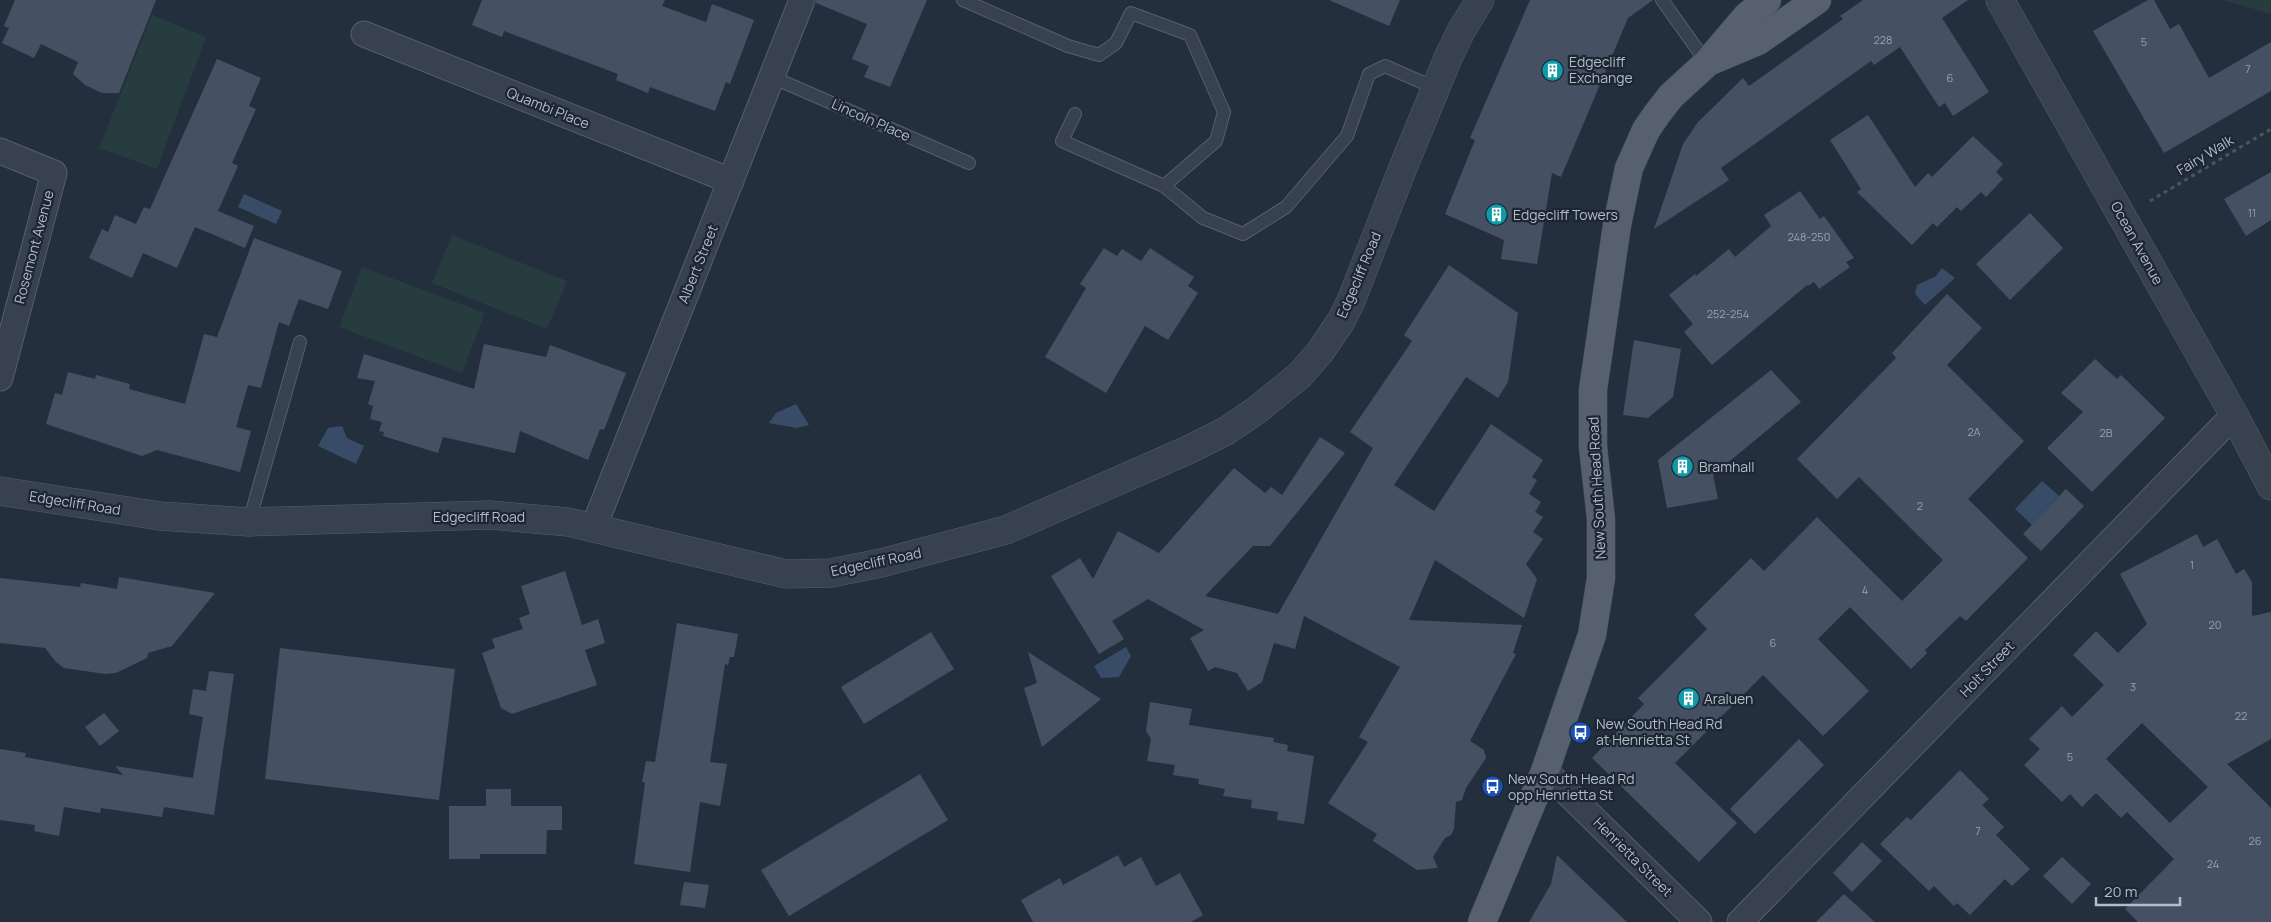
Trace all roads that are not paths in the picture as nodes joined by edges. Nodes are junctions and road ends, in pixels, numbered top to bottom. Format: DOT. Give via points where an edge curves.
graph roads {
  1 [pos="802,0"];
  2 [pos="963,0"];
  3 [pos="1480,0"];
  4 [pos="1662,0"];
  5 [pos="1767,0"];
  6 [pos="1817,0"];
  7 [pos="2000,0"];
  8 [pos="364,34"];
  9 [pos="1707,63"];
  10 [pos="772,77"];
  11 [pos="1435,88"];
  12 [pos="1075,114"];
  13 [pos="0,151"];
  14 [pos="969,163"];
  15 [pos="732,181"];
  16 [pos="1164,186"];
  17 [pos="300,342"];
  18 [pos="0,378"];
  19 [pos="2234,415"];
  20 [pos="2271,486"];
  21 [pos="0,490"];
  22 [pos="249,522"];
  23 [pos="594,529"];
  24 [pos="1545,771"];
  25 [pos="1482,922"];
  26 [pos="1698,922"];
  27 [pos="1740,922"];
  1 -- 10 [label="street, Albert Street"];
  2 -- 16 [label="lane" via="1068,46 1099,55 1116,43 1131,13 1190,35 1224,112 1216,141"];
  3 -- 11 [label="street, Edgecliff Road" via="1461,31"];
  4 -- 9 [label="lane"];
  5 -- 9 [label="main road, New South Head Road" via="1747,16"];
  6 -- 9 [label="main road, New South Head Road" via="1758,41"];
  7 -- 19 [label="street, Ocean Avenue"];
  8 -- 15 [label="street, Quambi Place"];
  9 -- 24 [label="main road, New South Head Road" via="1672,96 1646,130 1624,186 1593,390 1593,447 1601,519 1601,578 1592,635"];
  10 -- 14 [label="lane, Lincoln Place"];
  10 -- 15 [label="street, Albert Street"];
  11 -- 16 [label="lane" via="1384,66 1369,74 1347,136 1286,207 1243,234 1204,218"];
  11 -- 23 [label="street, Edgecliff Road" via="1351,302 1340,321 1320,352 1300,374 1273,398 1226,431 1006,530 831,573 786,574"];
  12 -- 16 [label="lane" via="1062,140"];
  13 -- 18 [label="street, Rosemont Avenue" via="54,173"];
  15 -- 23 [label="street, Albert Street"];
  17 -- 22 [label="lane"];
  19 -- 20 [label="street, Ocean Avenue"];
  19 -- 27 [label="street, Holt Street"];
  21 -- 22 [label="street, Edgecliff Road" via="160,516"];
  22 -- 23 [label="street, Edgecliff Road" via="490,515 568,522"];
  24 -- 25 [label="main road, New South Head Road"];
  24 -- 26 [label="street, Henrietta Street"];
}
